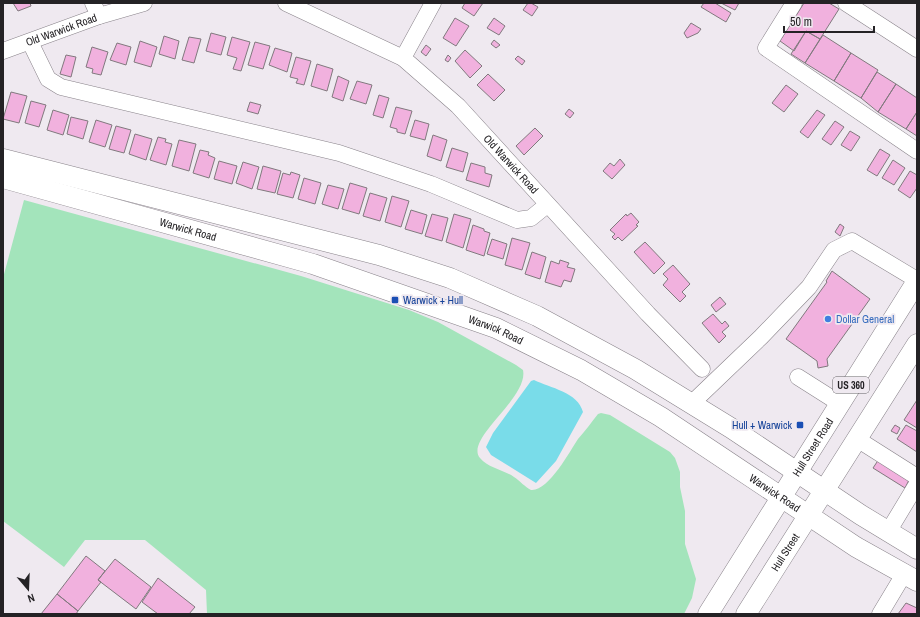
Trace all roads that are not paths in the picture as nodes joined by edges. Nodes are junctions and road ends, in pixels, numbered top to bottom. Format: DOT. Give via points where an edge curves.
graph roads {
  1 [pos="144,3"];
  2 [pos="286,3"];
  3 [pos="433,3"];
  4 [pos="794,3"];
  5 [pos="846,3"];
  6 [pos="96,10"];
  7 [pos="30,42"];
  8 [pos="917,49"];
  9 [pos="3,51"];
  10 [pos="403,58"];
  11 [pos="917,151"];
  12 [pos="3,159"];
  13 [pos="3,178"];
  14 [pos="547,205"];
  15 [pos="917,280"];
  16 [pos="917,344"];
  17 [pos="702,369"];
  18 [pos="798,377"];
  19 [pos="692,403"];
  20 [pos="839,403"];
  21 [pos="857,439"];
  22 [pos="797,471"];
  23 [pos="917,477"];
  24 [pos="917,484"];
  25 [pos="824,490"];
  26 [pos="781,497"];
  27 [pos="808,515"];
  28 [pos="888,532"];
  29 [pos="917,549"];
  30 [pos="910,577"];
  31 [pos="708,614"];
  32 [pos="746,614"];
  33 [pos="880,614"];
  1 -- 6 [label="street, Old Warwick Road"];
  2 -- 10 [label="street, Old Warwick Road"];
  3 -- 10 [label="street"];
  4 -- 11 [label="street" via="766,48"];
  5 -- 8 [label="street"];
  6 -- 7 [label="street, Old Warwick Road"];
  7 -- 9 [label="street, Old Warwick Road"];
  7 -- 14 [label="street" via="48,79 61,87 339,153 431,184 517,220 531,218"];
  10 -- 14 [label="street, Old Warwick Road" via="458,106"];
  12 -- 19 [label="main road, Warwick Road" via="379,255 450,278 537,316"];
  13 -- 26 [label="main road, Warwick Road" via="313,264 496,328 581,370 661,417"];
  14 -- 17 [label="street, Old Warwick Road"];
  15 -- 19 [label="street" via="852,241 834,250 809,287"];
  15 -- 20 [label="main road, Hull Street Road / US 360"];
  16 -- 21 [label="main road, US 360"];
  18 -- 20 [label="street"];
  19 -- 22 [label="main road, Warwick Road"];
  20 -- 22 [label="main road, Hull Street Road / US 360"];
  21 -- 23 [label="street"];
  21 -- 25 [label="main road, US 360"];
  22 -- 25 [label="main road, Warwick Road"];
  22 -- 26 [label="main road, Hull Street Road / US 360"];
  24 -- 28 [label="street"];
  25 -- 27 [label="main road, Hull Street / US 360"];
  25 -- 28 [label="main road, Warwick Road"];
  26 -- 27 [label="main road, Warwick Road"];
  26 -- 31 [label="main road, Hull Street Road / US 360"];
  27 -- 30 [label="main road, Warwick Road" via="856,547"];
  27 -- 32 [label="main road, Hull Street / US 360"];
  28 -- 29 [label="main road, Warwick Road"];
  30 -- 33 [label="street"];
}
